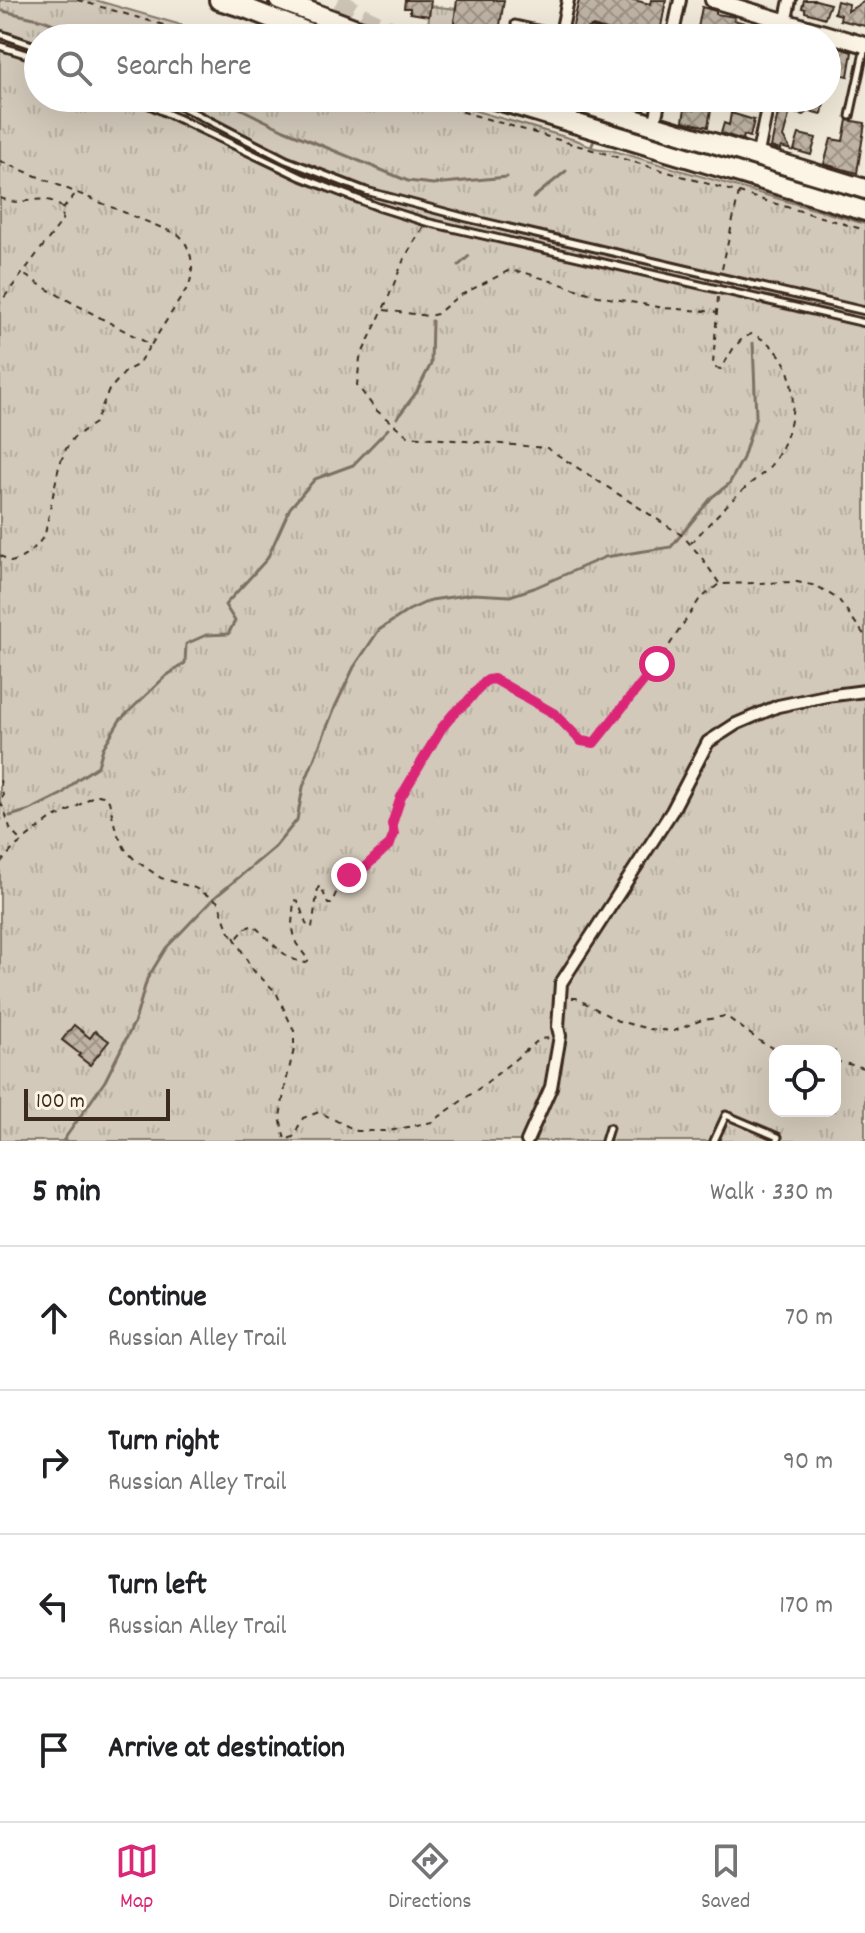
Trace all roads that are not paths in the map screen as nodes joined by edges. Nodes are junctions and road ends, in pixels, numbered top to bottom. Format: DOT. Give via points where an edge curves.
graph roads {
  1 [pos="219,0"];
  2 [pos="279,0"];
  3 [pos="568,0"];
  4 [pos="680,0"];
  5 [pos="713,0"];
  6 [pos="790,0"];
  7 [pos="786,22"];
  8 [pos="286,24"];
  9 [pos="343,24"];
  10 [pos="563,24"];
  11 [pos="675,24"];
  12 [pos="793,24"];
  13 [pos="0,34"];
  14 [pos="841,39"];
  15 [pos="24,42"];
  16 [pos="0,46"];
  17 [pos="865,46"];
  18 [pos="24,54"];
  19 [pos="164,112"];
  20 [pos="192,112"];
  21 [pos="537,112"];
  22 [pos="610,112"];
  23 [pos="657,112"];
  24 [pos="766,112"];
  25 [pos="850,116"];
  26 [pos="654,126"];
  27 [pos="757,158"];
  28 [pos="865,189"];
  29 [pos="428,208"];
  30 [pos="865,211"];
  31 [pos="426,222"];
  32 [pos="865,311"];
  33 [pos="865,323"];
  34 [pos="865,691"];
  35 [pos="609,1128"];
  36 [pos="527,1141"];
  37 [pos="605,1141"];
  38 [pos="714,1141"];
  39 [pos="777,1141"];
  1 -- 8 [label="highway"];
  2 -- 9 [label="highway"];
  3 -- 10 [label="street"];
  4 -- 11 [label="street"];
  5 -- 7 [label="street"];
  6 -- 7 [label="street"];
  7 -- 12 [label="street"];
  13 -- 15 [label="lane"];
  14 -- 17 [label="street"];
  16 -- 18 [label="lane"];
  17 -- 25 [label="lane"];
  19 -- 31 [label="lane" via="301,177"];
  20 -- 29 [label="lane" via="286,160"];
  21 -- 30 [label="highway"];
  22 -- 26 [label="highway"];
  23 -- 26 [label="street"];
  24 -- 27 [label="street"];
  26 -- 27 [label="highway"];
  27 -- 28 [label="highway"];
  29 -- 31 [label="lane"];
  29 -- 32 [label="lane"];
  31 -- 33 [label="lane"];
  34 -- 36 [label="street" via="778,706 708,742 672,811 561,983 560,1036 551,1087"];
  35 -- 37 [label="lane"];
  38 -- 39 [label="lane" via="726,1115 778,1137"];
}
